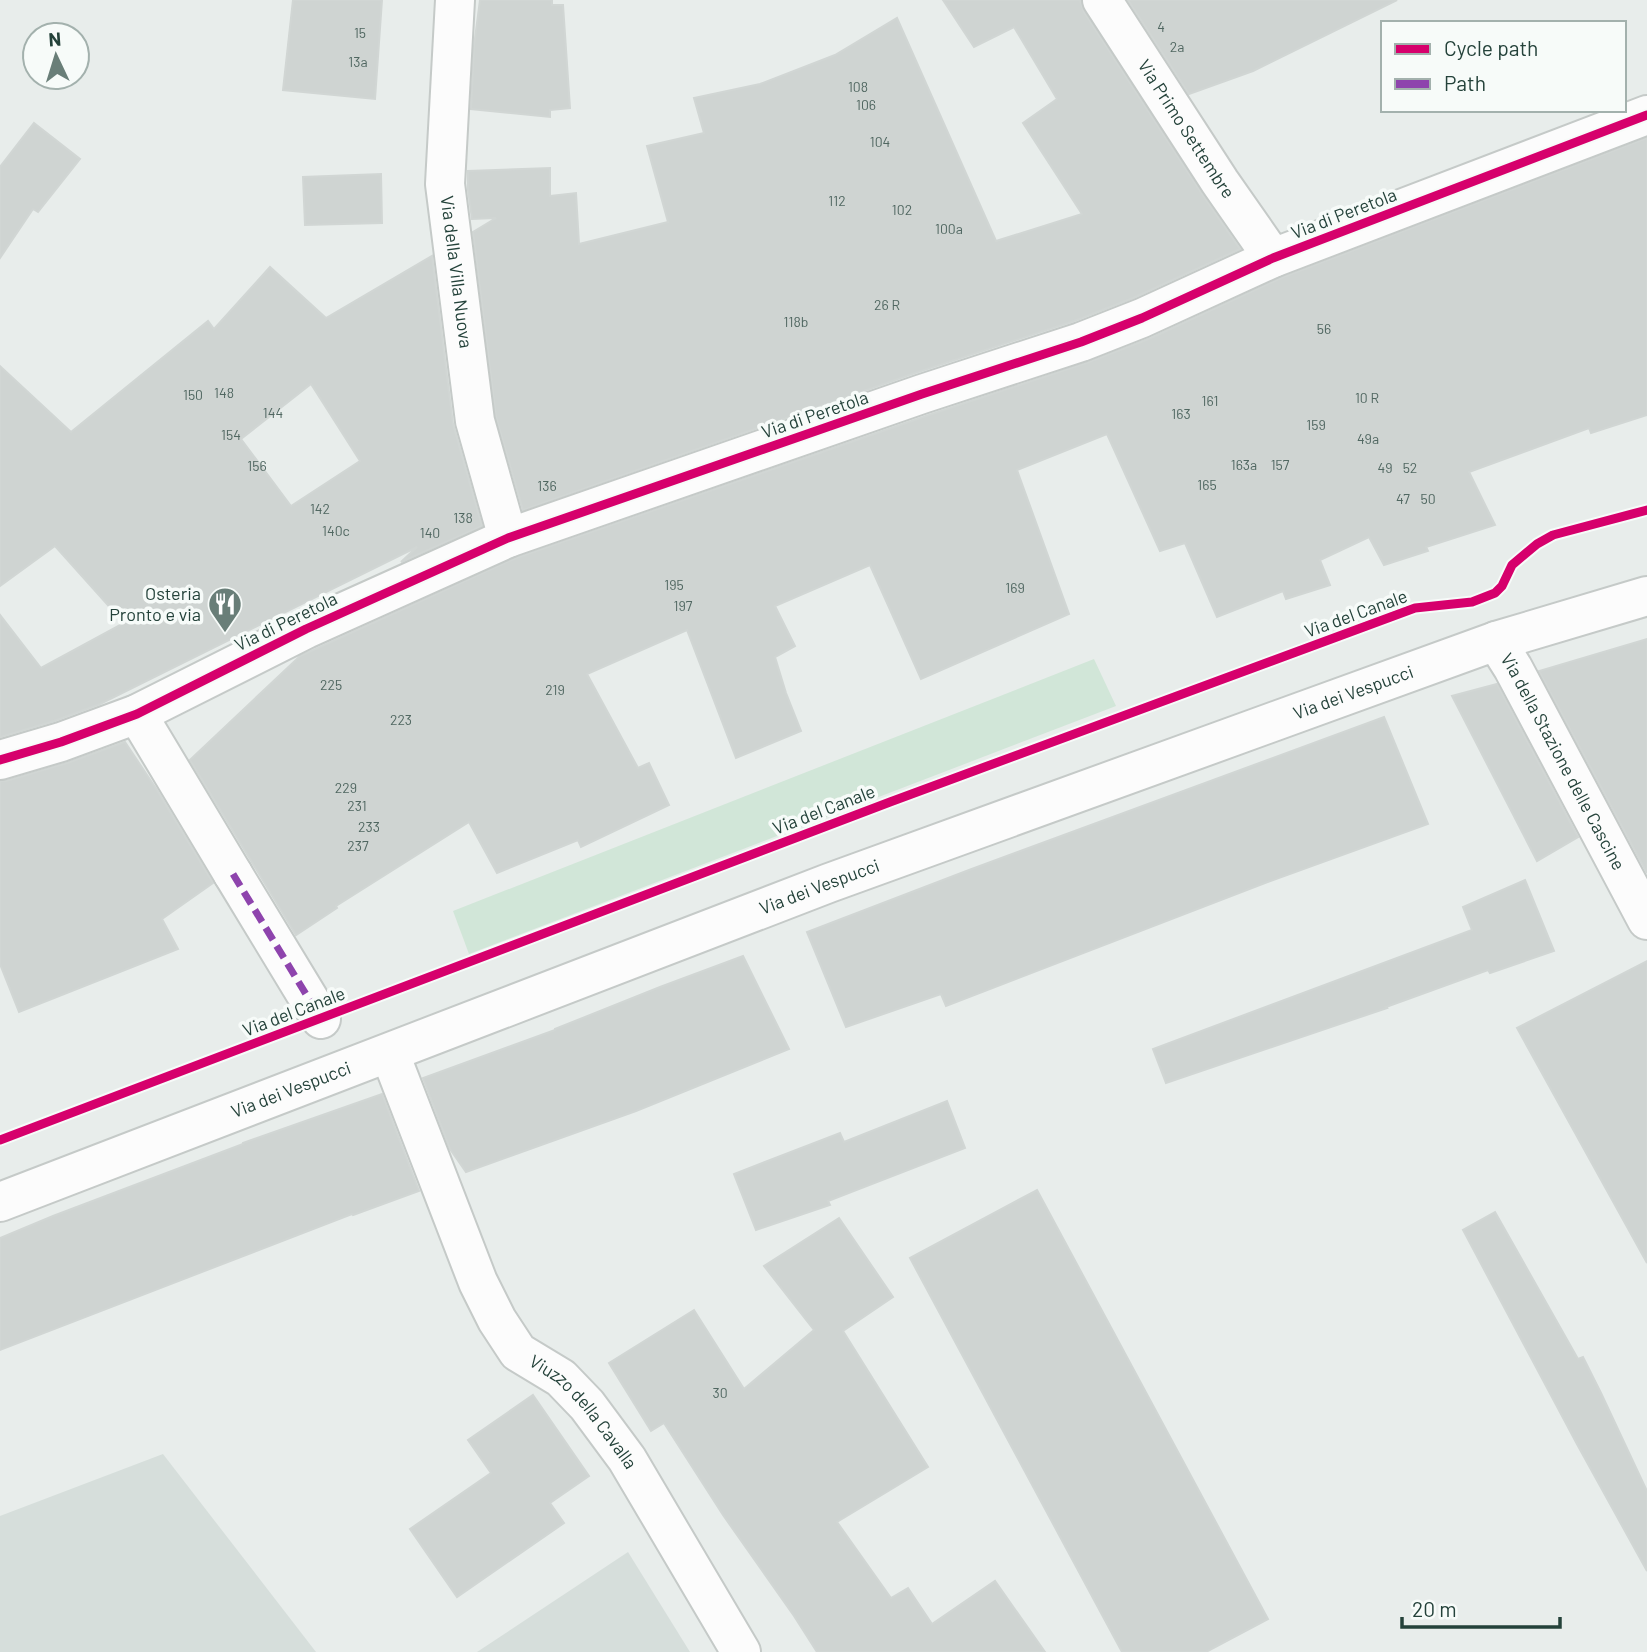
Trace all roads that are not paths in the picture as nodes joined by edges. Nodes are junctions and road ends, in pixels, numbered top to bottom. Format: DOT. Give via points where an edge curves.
graph roads {
  1 [pos="455,0"];
  2 [pos="1102,0"];
  3 [pos="1647,115"];
  4 [pos="1273,258"];
  5 [pos="508,538"];
  6 [pos="1647,596"];
  7 [pos="1496,641"];
  8 [pos="138,714"];
  9 [pos="0,760"];
  10 [pos="1647,920"];
  11 [pos="321,1019"];
  12 [pos="390,1054"];
  13 [pos="0,1202"];
  14 [pos="741,1652"];
  1 -- 5 [label="street, Via della Villa Nuova" via="445,184 475,421"];
  2 -- 4 [label="street, Via Primo Settembre"];
  3 -- 4 [label="street, Via di Peretola"];
  4 -- 5 [label="street, Via di Peretola" via="1081,342"];
  5 -- 8 [label="street, Via di Peretola" via="306,629"];
  6 -- 7 [label="street, Via dei Vespucci"];
  7 -- 10 [label="street, Via della Stazione delle Cascine"];
  7 -- 12 [label="street, Via dei Vespucci" via="828,883"];
  8 -- 9 [label="street, Via di Peretola"];
  8 -- 11 [label="street"];
  12 -- 13 [label="street, Via dei Vespucci"];
  12 -- 14 [label="street, Viuzzo della Cavalla" via="497,1320 517,1352 561,1378 587,1405 627,1459"];
}
